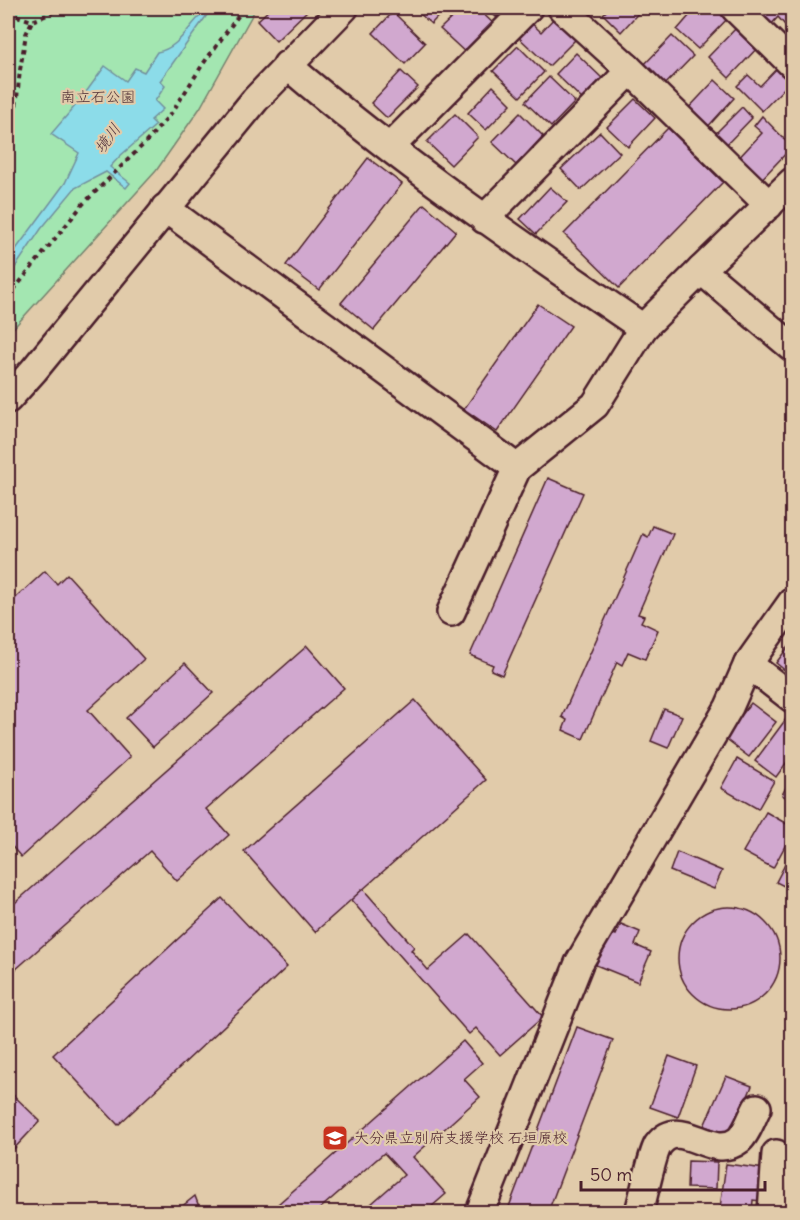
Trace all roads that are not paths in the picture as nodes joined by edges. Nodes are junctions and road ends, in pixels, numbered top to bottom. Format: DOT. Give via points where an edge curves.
graph roads {
  1 [pos="344,8"];
  2 [pos="528,8"];
  3 [pos="562,8"];
  4 [pos="735,8"];
  5 [pos="792,64"];
  6 [pos="288,65"];
  7 [pos="627,67"];
  8 [pos="390,147"];
  9 [pos="792,182"];
  10 [pos="769,205"];
  11 [pos="165,208"];
  12 [pos="484,219"];
  13 [pos="701,270"];
  14 [pos="643,328"];
  15 [pos="792,347"];
  16 [pos="8,399"];
  17 [pos="517,468"];
  18 [pos="792,602"];
  19 [pos="452,612"];
  20 [pos="748,663"];
  21 [pos="792,698"];
  22 [pos="757,1107"];
  23 [pos="776,1154"];
  24 [pos="480,1212"];
  25 [pos="639,1212"];
  26 [pos="772,1212"];
  1 -- 6 [label="street"];
  2 -- 8 [label="street"];
  3 -- 7 [label="street"];
  4 -- 5 [label="street"];
  6 -- 8 [label="street"];
  6 -- 11 [label="street"];
  7 -- 10 [label="street"];
  7 -- 12 [label="street" via="626,76"];
  8 -- 12 [label="street"];
  9 -- 10 [label="street"];
  10 -- 13 [label="street"];
  11 -- 16 [label="street"];
  11 -- 17 [label="street"];
  12 -- 14 [label="street"];
  13 -- 14 [label="street"];
  13 -- 15 [label="street"];
  14 -- 17 [label="street" via="595,405"];
  17 -- 19 [label="street"];
  18 -- 20 [label="street"];
  20 -- 21 [label="street"];
  20 -- 24 [label="street" via="729,707 579,963"];
  22 -- 25 [label="street" via="741,1139 728,1146 718,1147 680,1133 667,1137 657,1146"];
  23 -- 26 [label="street"];
}
